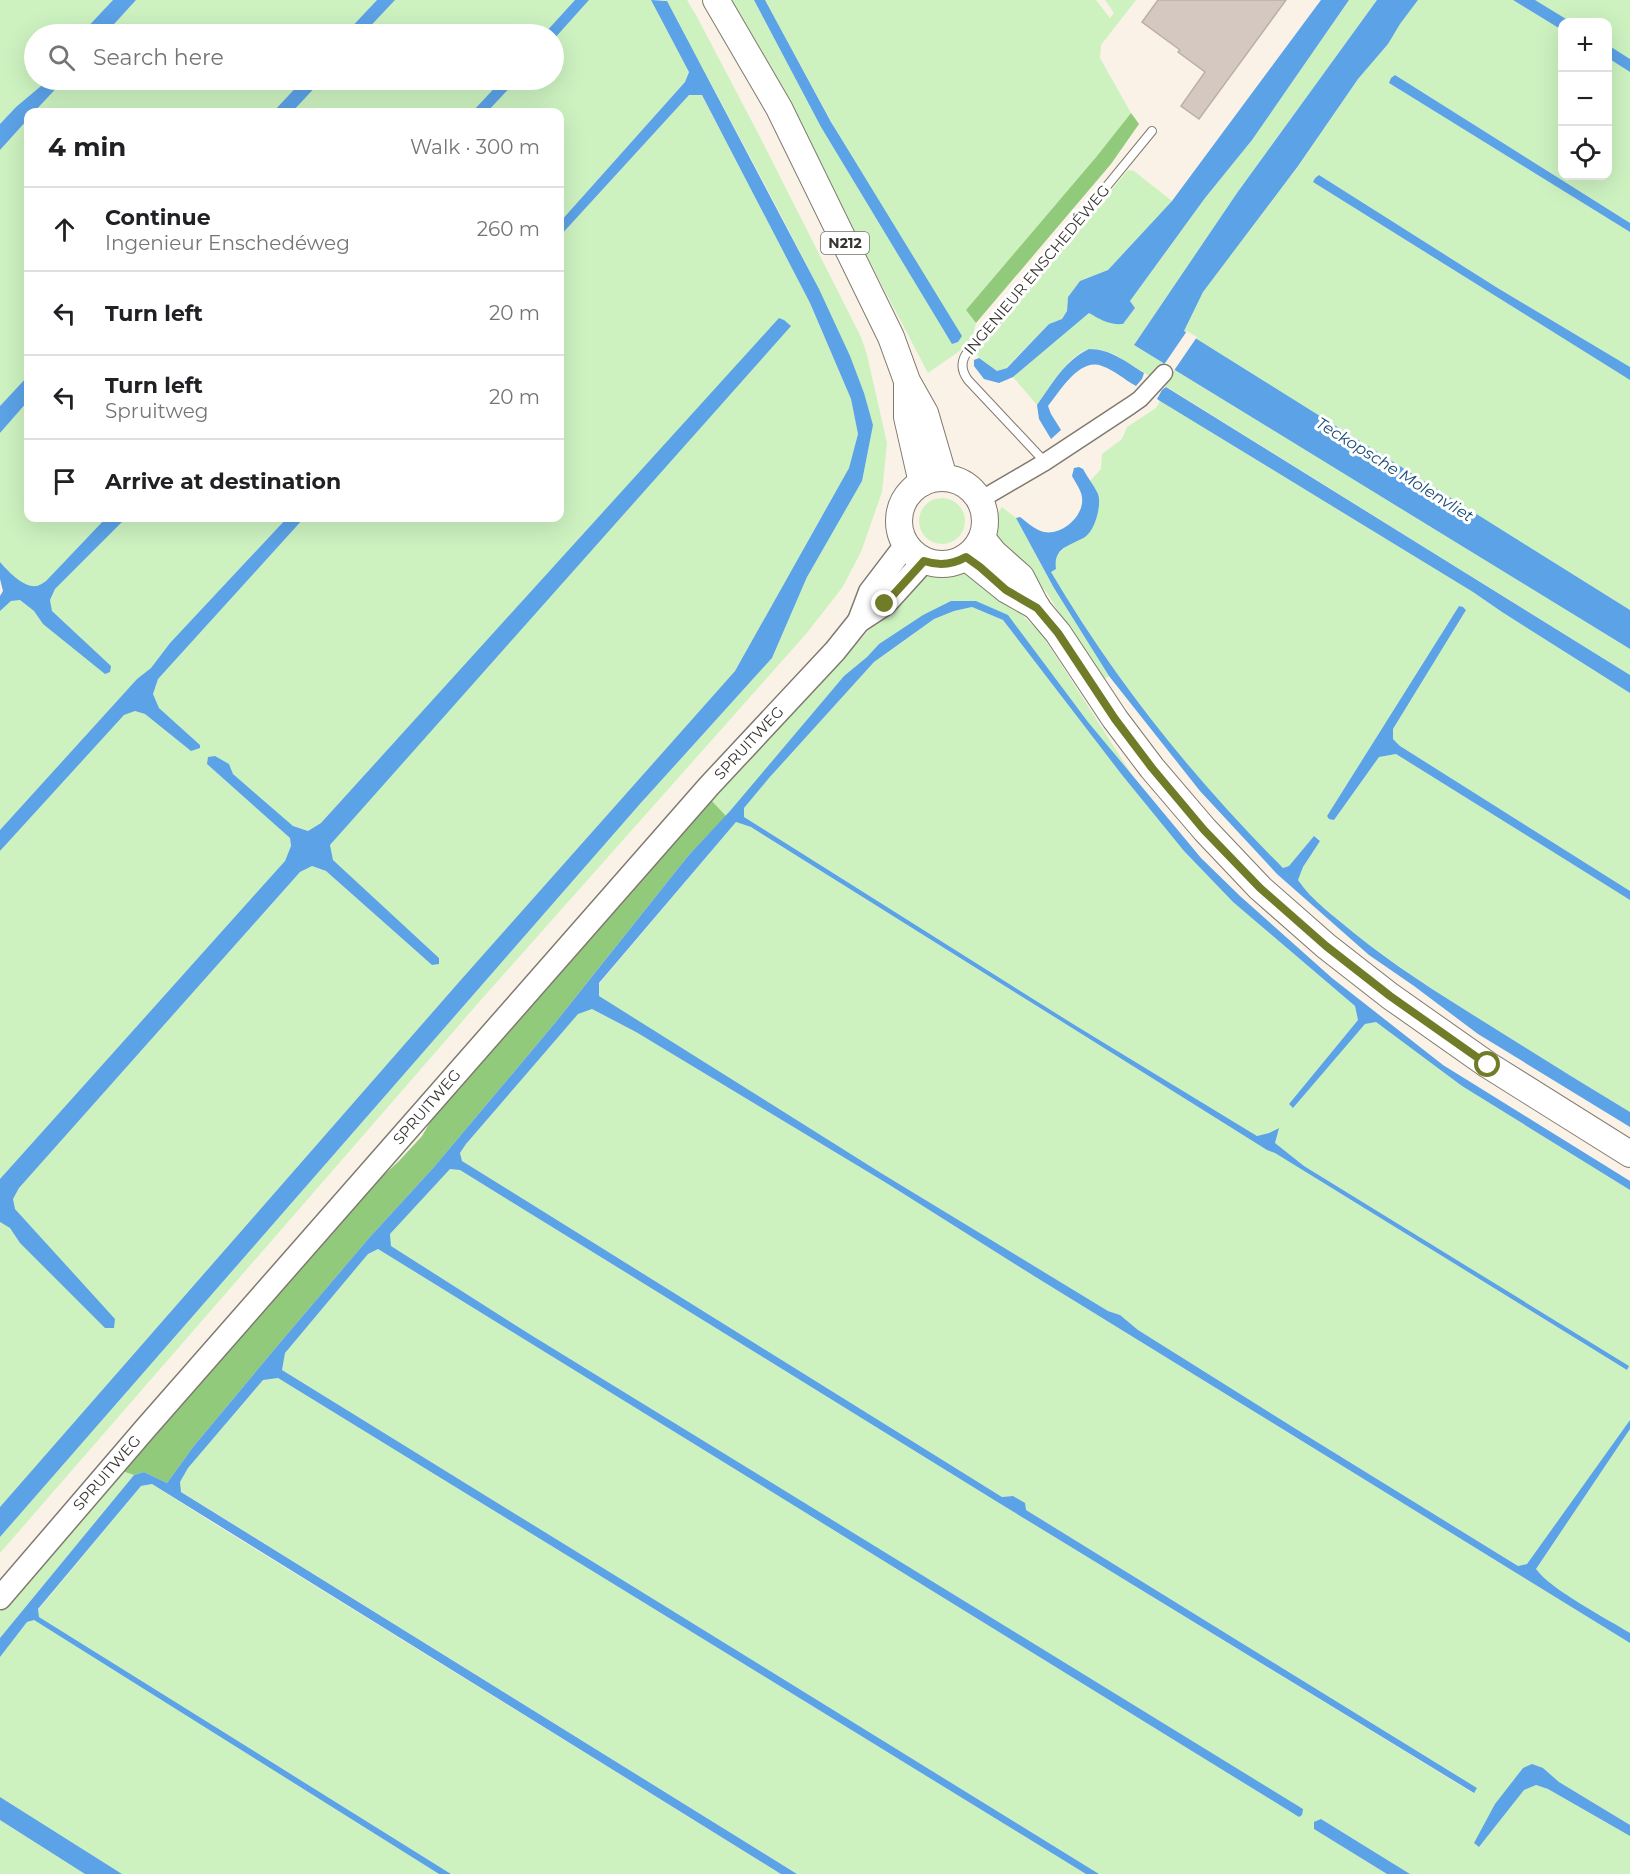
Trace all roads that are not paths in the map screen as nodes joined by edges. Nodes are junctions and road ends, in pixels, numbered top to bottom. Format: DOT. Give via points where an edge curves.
graph roads {
  1 [pos="716,0"];
  2 [pos="1152,131"];
  3 [pos="1164,373"];
  4 [pos="1045,462"];
  5 [pos="933,480"];
  6 [pos="980,500"];
  7 [pos="982,538"];
  8 [pos="915,553"];
  9 [pos="966,557"];
  10 [pos="1037,608"];
  11 [pos="1630,1154"];
  12 [pos="0,1598"];
  1 -- 5 [label="main road, N212" via="779,108 891,337 907,381 907,417"];
  2 -- 4 [label="lane, INGENIEUR ENSCHEDÉWEG" via="964,356 961,365 968,380"];
  3 -- 4 [label="street" via="1140,399"];
  4 -- 6 [label="street"];
  5 -- 6 [label="main road" via="959,482"];
  5 -- 8 [label="main road" via="907,495 899,512 898,525"];
  6 -- 7 [label="main road" via="985,520"];
  7 -- 9 [label="main road"];
  7 -- 10 [label="main road" via="1021,577"];
  8 -- 9 [label="main road" via="933,564 950,564"];
  8 -- 12 [label="main road, SPRUITWEG" via="885,604 859,621 702,795"];
  9 -- 10 [label="main road" via="1006,590"];
  10 -- 11 [label="main road" via="1152,768 1260,888 1390,996 1488,1065"];
}
